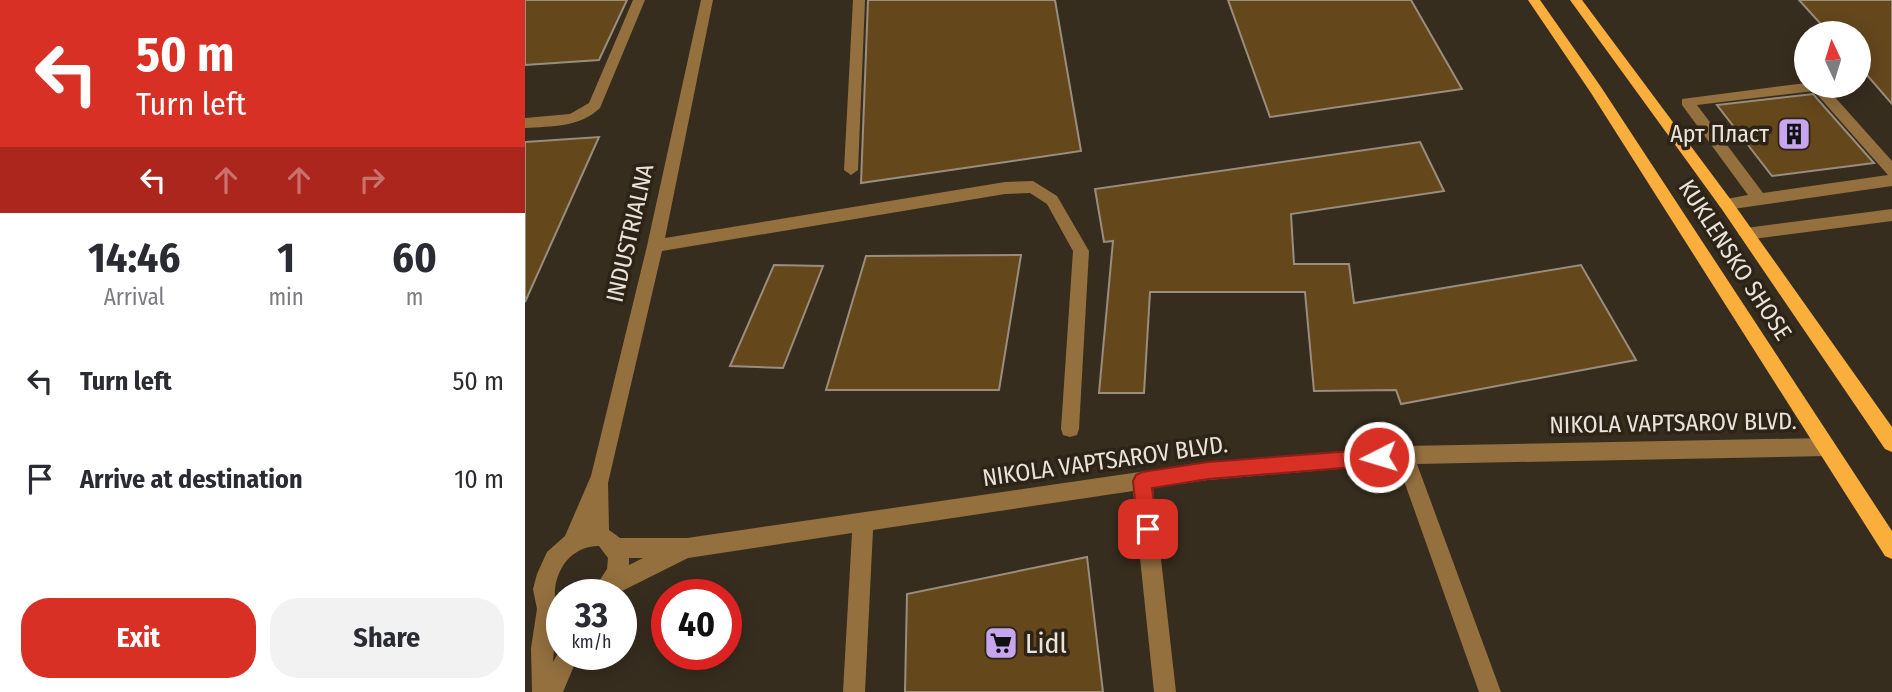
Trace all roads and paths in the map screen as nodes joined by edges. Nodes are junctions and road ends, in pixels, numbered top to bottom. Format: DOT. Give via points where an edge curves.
graph roads {
  1 [pos="639,0"];
  2 [pos="707,0"];
  3 [pos="859,0"];
  4 [pos="1534,0"];
  5 [pos="1576,0"];
  6 [pos="525,123"];
  7 [pos="851,170"];
  8 [pos="1892,171"];
  9 [pos="1892,180"];
  10 [pos="1759,199"];
  11 [pos="1726,204"];
  12 [pos="1892,215"];
  13 [pos="1746,234"];
  14 [pos="655,246"];
  15 [pos="1070,429"];
  16 [pos="1892,443"];
  17 [pos="1826,447"];
  18 [pos="1403,455"];
  19 [pos="601,476"];
  20 [pos="1142,481"];
  21 [pos="863,522"];
  22 [pos="573,540"];
  23 [pos="607,542"];
  24 [pos="687,548"];
  25 [pos="1892,549"];
  26 [pos="612,579"];
  27 [pos="626,579"];
  28 [pos="543,611"];
  29 [pos="561,670"];
  30 [pos="543,692"];
  31 [pos="552,692"];
  32 [pos="854,692"];
  33 [pos="1165,692"];
  34 [pos="1490,692"];
  1 -- 6 [label="street" via="588,114 574,120"];
  2 -- 14 [label="street, INDUSTRIALNA"];
  3 -- 7 [label="street"];
  4 -- 17 [label="main road, KUKLENSKO SHOSE"];
  5 -- 11 [label="main road, KUKLENSKO SHOSE"];
  8 -- 10 [label="street" via="1817,86 1686,102"];
  9 -- 10 [label="street"];
  10 -- 11 [label="street"];
  11 -- 13 [label="main road, KUKLENSKO SHOSE"];
  12 -- 13 [label="street"];
  13 -- 16 [label="main road, KUKLENSKO SHOSE"];
  14 -- 15 [label="street" via="1033,187 1052,200 1081,251"];
  14 -- 19 [label="street, INDUSTRIALNA"];
  17 -- 18 [label="street, NIKOLA VAPTSAROV BLVD."];
  17 -- 25 [label="main road, KUKLENSKO SHOSE"];
  18 -- 20 [label="street, NIKOLA VAPTSAROV BLVD."];
  18 -- 34 [label="street"];
  19 -- 22 [label="street, INDUSTRIALNA"];
  19 -- 23 [label="street, INDUSTRIALNA"];
  20 -- 21 [label="street, NIKOLA VAPTSAROV BLVD."];
  20 -- 33 [label="street"];
  21 -- 24 [label="street, NIKOLA VAPTSAROV BLVD."];
  21 -- 32 [label="street"];
  22 -- 23 [label="street, NIKOLA VAPTSAROV BLVD."];
  22 -- 28 [label="street" via="542,559 533,596"];
  23 -- 24 [label="street, NIKOLA VAPTSAROV BLVD."];
  23 -- 26 [label="street, INDUSTRIALNA" via="619,558"];
  24 -- 27 [label="street, NIKOLA VAPTSAROV BLVD."];
  28 -- 30 [label="street"];
  29 -- 31 [label="street"];
}
